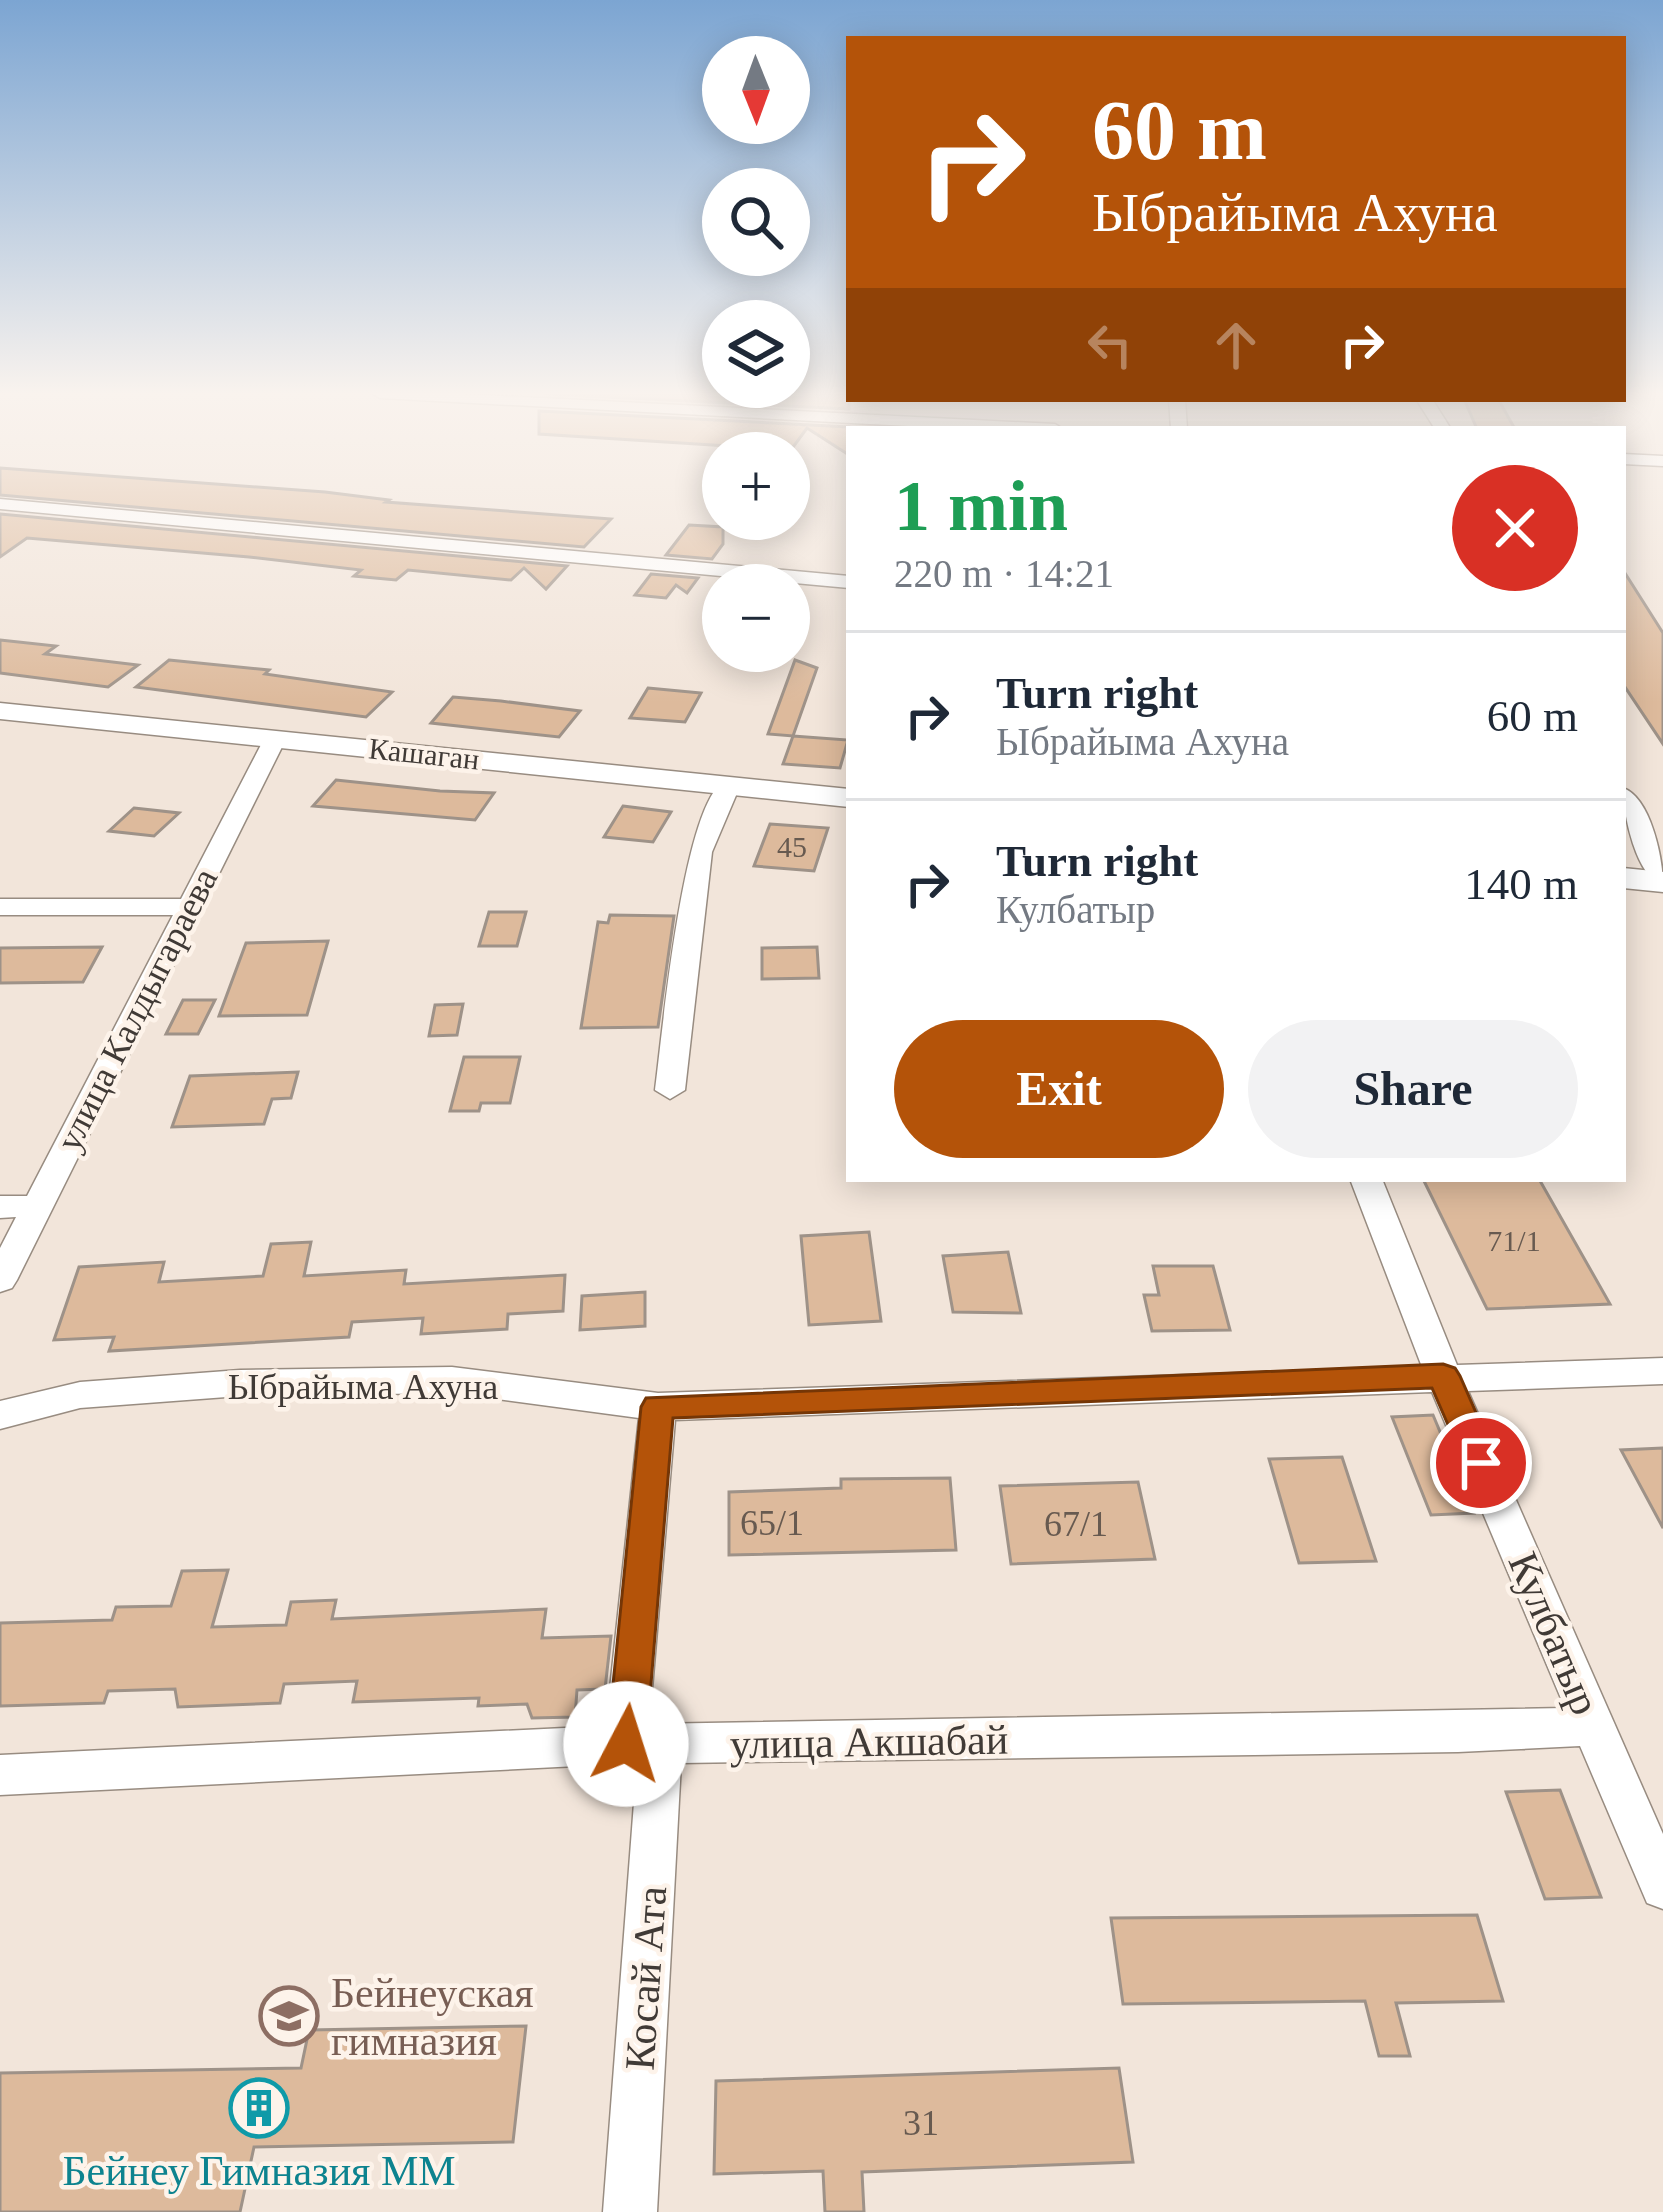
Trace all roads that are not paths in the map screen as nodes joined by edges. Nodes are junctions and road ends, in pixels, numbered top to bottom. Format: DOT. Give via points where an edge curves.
graph roads {
  1 [pos="0,504"];
  2 [pos="846,582"];
  3 [pos="0,711"];
  4 [pos="275,739"];
  5 [pos="728,786"];
  6 [pos="846,798"];
  7 [pos="1626,801"];
  8 [pos="1626,878"];
  9 [pos="1663,880"];
  10 [pos="188,907"];
  11 [pos="0,908"];
  12 [pos="670,1090"];
  13 [pos="1367,1182"];
  14 [pos="36,1206"];
  15 [pos="0,1207"];
  16 [pos="0,1280"];
  17 [pos="1663,1371"];
  18 [pos="1443,1376"];
  19 [pos="658,1407"];
  20 [pos="0,1414"];
  21 [pos="1595,1726"];
  22 [pos="643,1744"];
  23 [pos="0,1775"];
  24 [pos="1663,1887"];
  25 [pos="630,2212"];
  1 -- 2 [label="street"];
  3 -- 4 [label="street, Кашаган"];
  4 -- 5 [label="street, Кашаган"];
  4 -- 10 [label="street, улица Калдыгараева"];
  5 -- 6 [label="street, Кашаган"];
  5 -- 12 [label="street" via="700,852"];
  7 -- 9 [label="street"];
  8 -- 9 [label="street"];
  10 -- 11 [label="street"];
  10 -- 14 [label="street, улица Калдыгараева"];
  13 -- 18 [label="street, Кулбатыр"];
  14 -- 15 [label="street"];
  14 -- 16 [label="street, улица Калдыгараева"];
  17 -- 18 [label="street, Ыбрайыма Ахуна"];
  18 -- 19 [label="street, Ыбрайыма Ахуна"];
  18 -- 21 [label="street, Кулбатыр"];
  19 -- 20 [label="street, Ыбрайыма Ахуна" via="452,1380 388,1380 80,1396"];
  19 -- 22 [label="street, Косай Ата"];
  21 -- 22 [label="street, улица Акшабай"];
  21 -- 24 [label="street, Кулбатыр"];
  22 -- 23 [label="street, улица Акшабай"];
  22 -- 25 [label="street, Косай Ата"];
}
